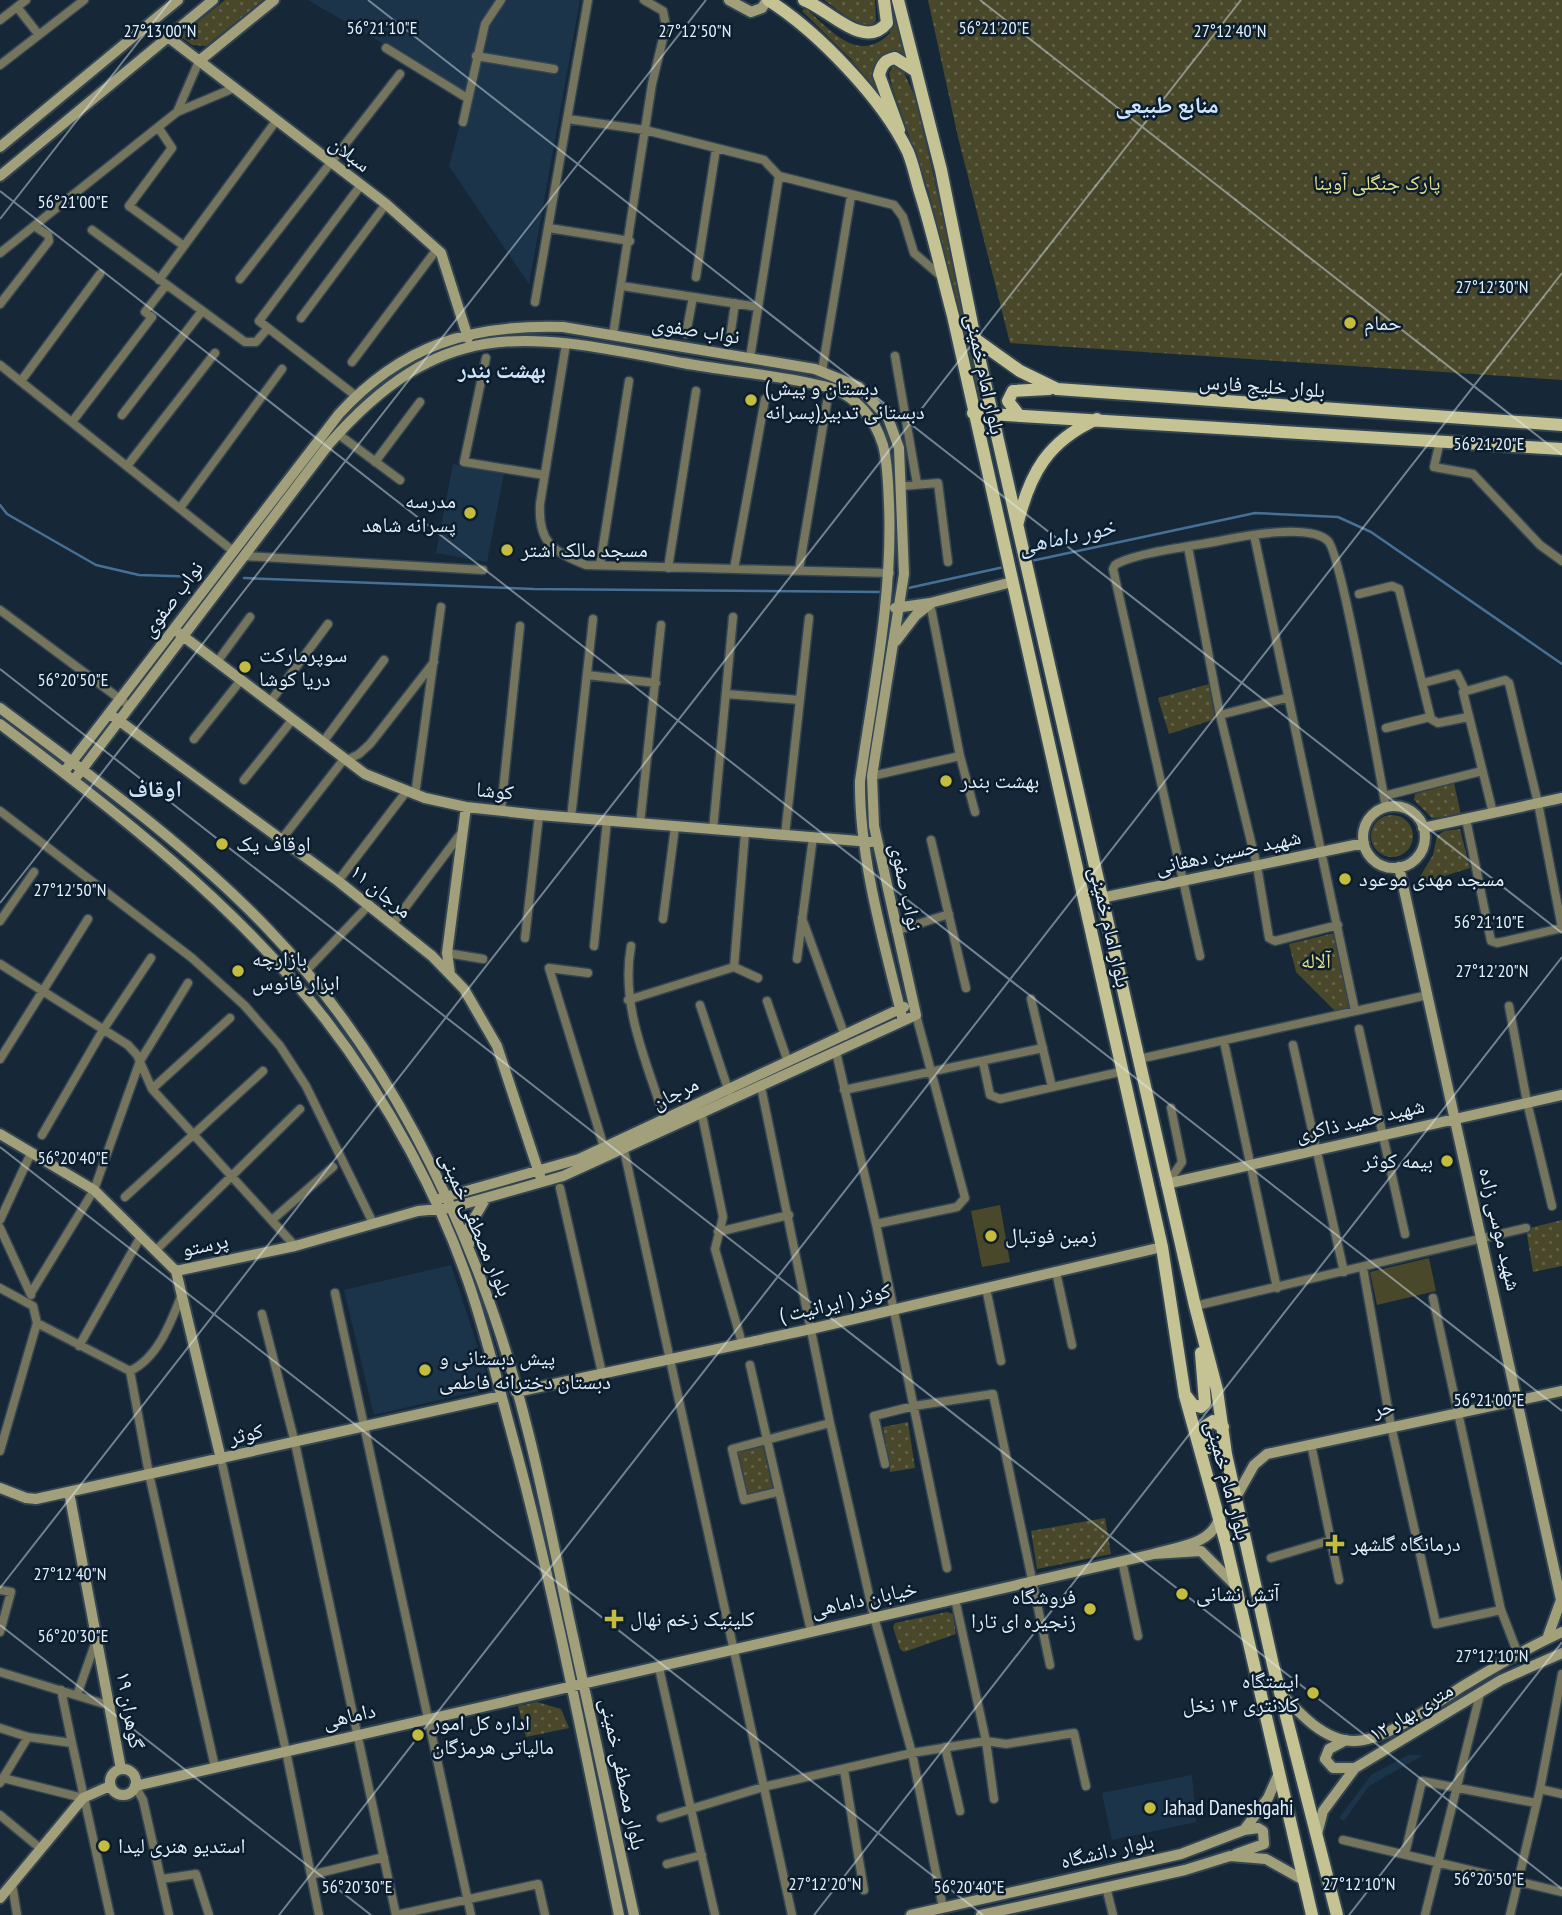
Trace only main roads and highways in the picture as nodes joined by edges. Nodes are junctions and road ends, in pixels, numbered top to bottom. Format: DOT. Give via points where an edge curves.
graph roads {
  1 [pos="767,0"];
  2 [pos="804,0"];
  3 [pos="884,0"];
  4 [pos="898,0"];
  5 [pos="915,71"];
  6 [pos="908,152"];
  7 [pos="975,339"];
  8 [pos="1056,389"];
  9 [pos="973,413"];
  10 [pos="993,413"];
  11 [pos="1018,414"];
  12 [pos="1098,419"];
  13 [pos="1562,425"];
  14 [pos="1562,449"];
  15 [pos="1017,526"];
  16 [pos="1203,1342"];
  17 [pos="1185,1396"];
  18 [pos="1223,1427"];
  19 [pos="1208,1479"];
  20 [pos="1312,1915"];
  21 [pos="1337,1915"];
  1 -- 6 [label="main road, بلوار امام خمینی" via="799,22 854,76"];
  2 -- 3 [label="main road" via="867,34 880,32 887,23"];
  4 -- 5 [label="main road, بلوار امام خمینی"];
  5 -- 6 [label="main road" via="895,58 886,60 879,75"];
  5 -- 7 [label="main road, بلوار امام خمینی" via="941,170"];
  6 -- 9 [label="main road, بلوار امام خمینی" via="943,278"];
  7 -- 8 [label="main road, بلوار خلیج فارس" via="1020,371"];
  7 -- 10 [label="main road, بلوار امام خمینی"];
  8 -- 11 [label="main road" via="1015,390 1008,401"];
  8 -- 13 [label="main road, بلوار خلیج فارس"];
  9 -- 10 [label="main road, بلوار خلیج فارس"];
  9 -- 17 [label="main road, بلوار امام خمینی" via="1162,1247"];
  10 -- 11 [label="main road, بلوار خلیج فارس"];
  10 -- 15 [label="main road, بلوار امام خمینی"];
  11 -- 12 [label="main road, بلوار خلیج فارس"];
  12 -- 14 [label="main road, بلوار خلیج فارس"];
  12 -- 15 [label="main road" via="1074,431 1037,467 1026,488"];
  15 -- 16 [label="main road, بلوار امام خمینی"];
  16 -- 17 [label="main road" via="1205,1403 1193,1405"];
  16 -- 18 [label="main road, بلوار امام خمینی"];
  17 -- 19 [label="main road, بلوار امام خمینی"];
  18 -- 19 [label="main road" via="1213,1421 1205,1426 1211,1461"];
  18 -- 21 [label="main road, بلوار امام خمینی" via="1280,1692"];
  19 -- 20 [label="main road, بلوار امام خمینی"];
}
